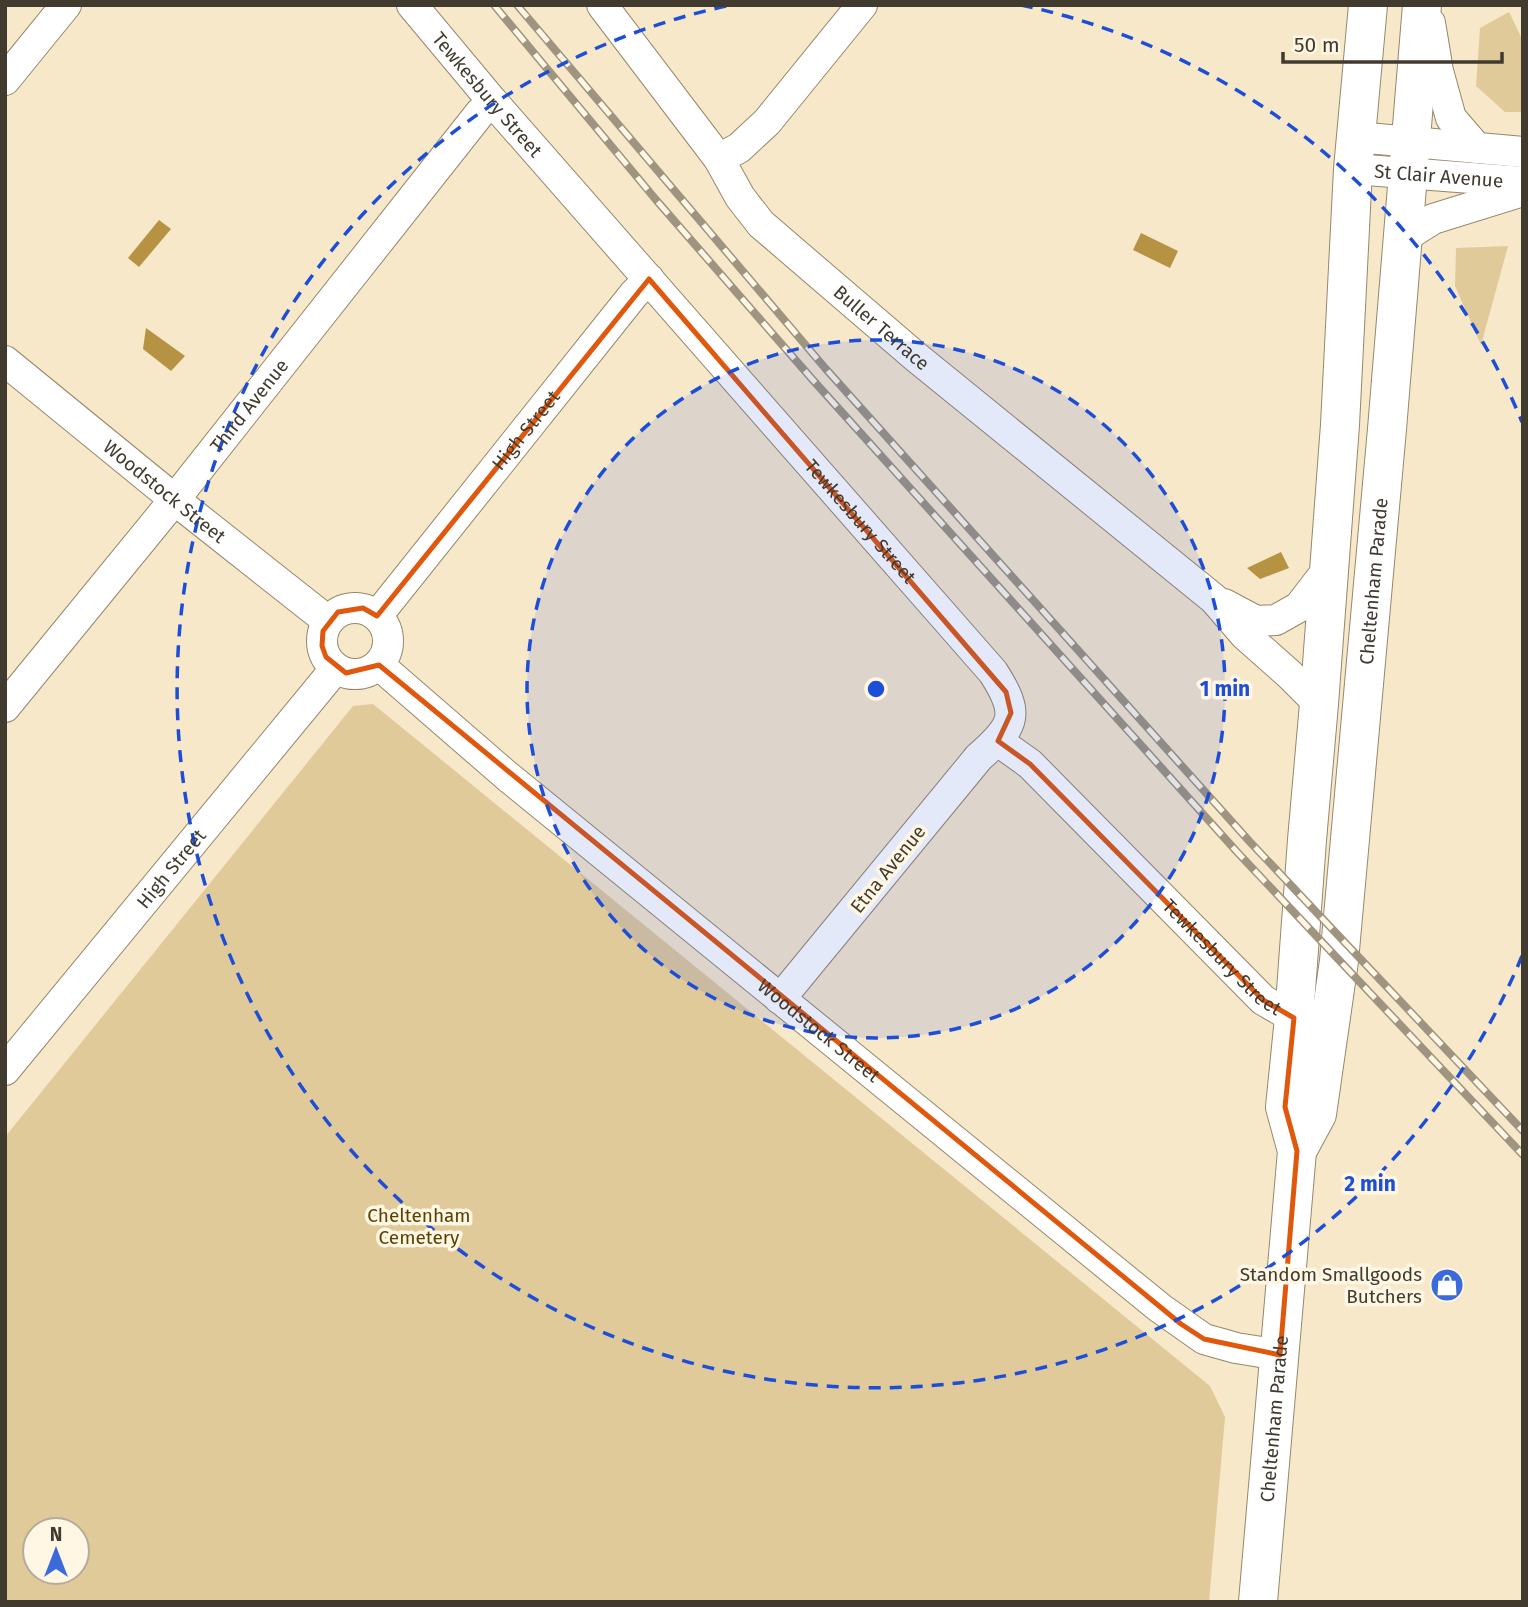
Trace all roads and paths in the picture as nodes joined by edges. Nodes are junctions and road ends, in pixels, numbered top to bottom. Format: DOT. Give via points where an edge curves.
graph roads {
  1 [pos="66,5"];
  2 [pos="412,5"];
  3 [pos="602,5"];
  4 [pos="862,5"];
  5 [pos="1368,5"];
  6 [pos="1424,5"];
  7 [pos="5,80"];
  8 [pos="493,102"];
  9 [pos="1477,148"];
  10 [pos="1523,152"];
  11 [pos="1354,153"];
  12 [pos="1409,158"];
  13 [pos="719,159"];
  14 [pos="1523,182"];
  15 [pos="1523,191"];
  16 [pos="1403,238"];
  17 [pos="649,279"];
  18 [pos="5,361"];
  19 [pos="175,499"];
  20 [pos="1329,568"];
  21 [pos="1214,599"];
  22 [pos="377,616"];
  23 [pos="328,621"];
  24 [pos="379,665"];
  25 [pos="335,668"];
  26 [pos="1320,704"];
  27 [pos="5,707"];
  28 [pos="998,741"];
  29 [pos="780,999"];
  30 [pos="1294,1018"];
  31 [pos="5,1070"];
  32 [pos="1297,1151"];
  33 [pos="1280,1354"];
  34 [pos="1258,1602"];
  1 -- 7 [label="street"];
  2 -- 8 [label="street, Tewkesbury Street"];
  3 -- 13 [label="street, Buller Terrace"];
  4 -- 13 [label="street" via="767,122"];
  5 -- 11 [label="main road, Cheltenham Parade"];
  6 -- 9 [label="street, St Clair Avenue" via="1451,118"];
  6 -- 12 [label="main road, Cheltenham Parade"];
  8 -- 17 [label="street, Tewkesbury Street"];
  8 -- 19 [label="street, Third Avenue"];
  9 -- 10 [label="street, St Clair Avenue"];
  9 -- 12 [label="street, St Clair Avenue"];
  11 -- 12 [label="street, St Clair Avenue"];
  11 -- 20 [label="main road, Cheltenham Parade"];
  12 -- 14 [label="street, St Clair Avenue"];
  12 -- 16 [label="main road, Cheltenham Parade"];
  13 -- 21 [label="street, Buller Terrace" via="761,224 916,357"];
  15 -- 16 [label="street, St Clair Avenue" via="1433,219"];
  16 -- 32 [label="main road, Cheltenham Parade" via="1339,961 1317,1114"];
  17 -- 22 [label="street, High Street"];
  17 -- 28 [label="street, Tewkesbury Street" via="993,672 1006,692 1011,713 1008,728"];
  18 -- 19 [label="street, Woodstock Street"];
  19 -- 23 [label="street, Woodstock Street"];
  19 -- 27 [label="street, Third Avenue"];
  20 -- 21 [label="street, Buller Terrace" via="1299,607 1276,620 1255,621"];
  20 -- 26 [label="main road, Cheltenham Parade"];
  21 -- 26 [label="street, Buller Terrace" via="1245,635"];
  22 -- 23 [label="street" via="353,607"];
  22 -- 24 [label="street" via="388,638"];
  23 -- 25 [label="street" via="322,646"];
  24 -- 25 [label="street" via="358,674"];
  24 -- 29 [label="street, Woodstock Street"];
  25 -- 31 [label="street, High Street"];
  26 -- 30 [label="main road, Cheltenham Parade"];
  28 -- 29 [label="street, Etna Avenue" via="979,757"];
  28 -- 30 [label="street, Tewkesbury Street" via="1046,780 1263,1000"];
  29 -- 33 [label="street, Woodstock Street" via="1181,1324 1204,1339"];
  30 -- 32 [label="main road, Cheltenham Parade" via="1285,1107"];
  32 -- 33 [label="main road, Cheltenham Parade"];
  33 -- 34 [label="main road, Cheltenham Parade"];
}
